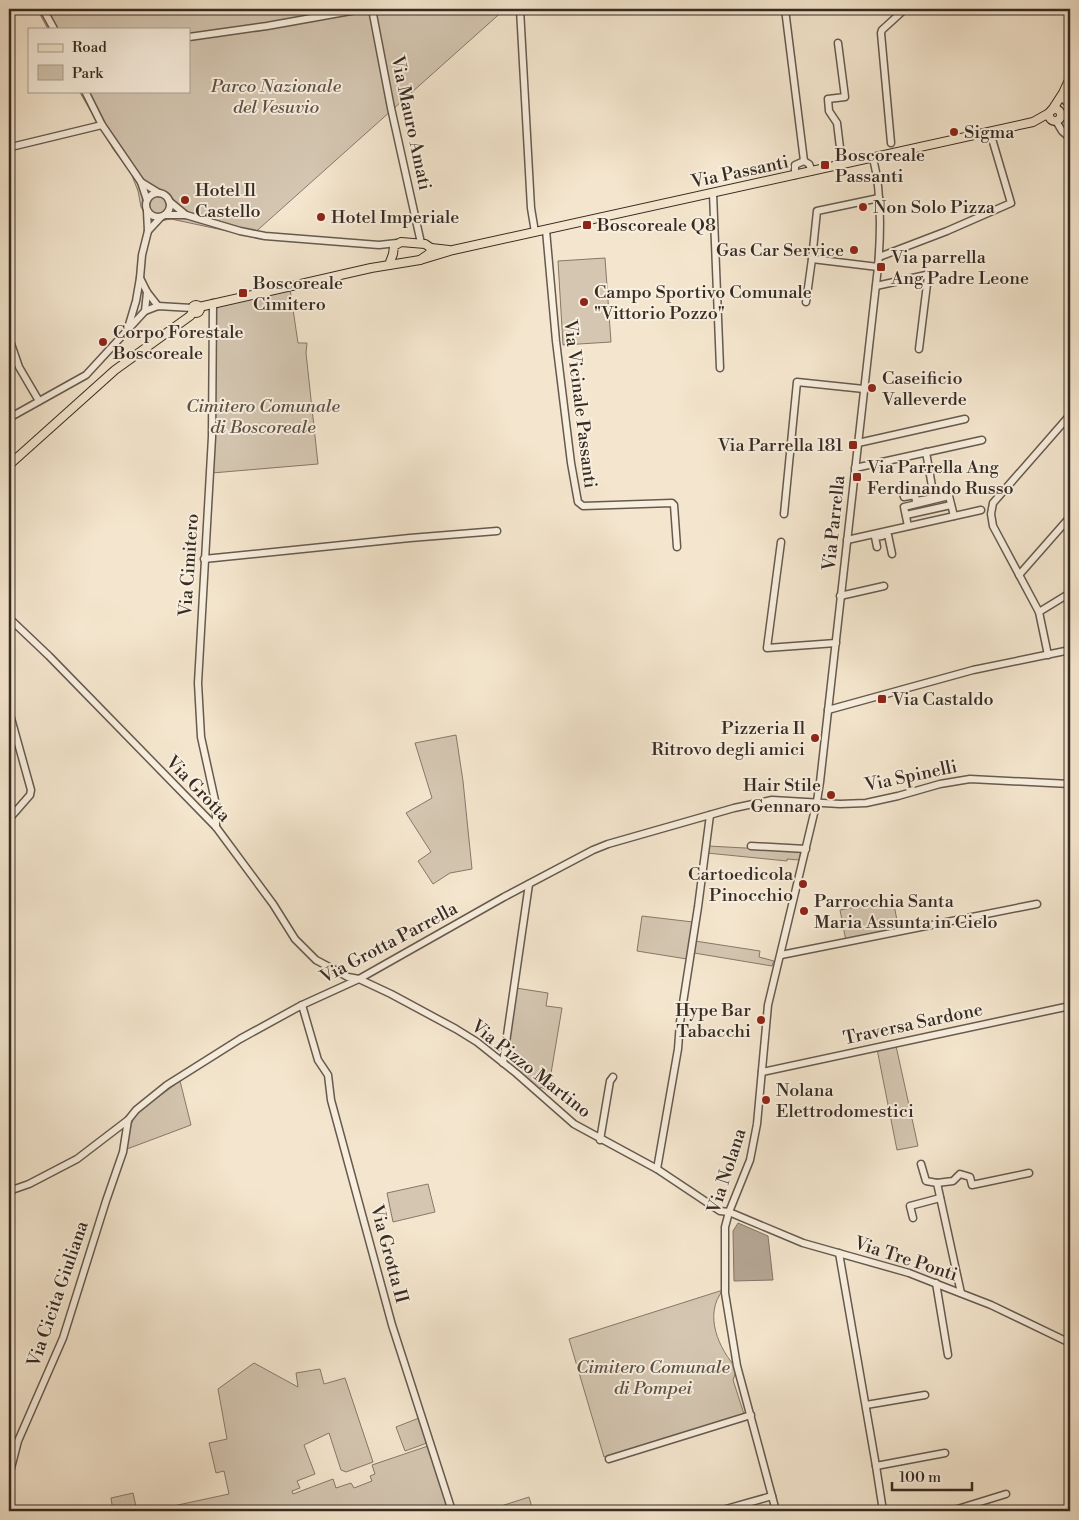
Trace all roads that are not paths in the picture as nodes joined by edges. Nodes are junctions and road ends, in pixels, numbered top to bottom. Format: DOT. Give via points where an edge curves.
graph roads {
  1 [pos="43,9"];
  2 [pos="362,9"];
  3 [pos="372,9"];
  4 [pos="520,9"];
  5 [pos="785,9"];
  6 [pos="905,9"];
  7 [pos="53,28"];
  8 [pos="190,37"];
  9 [pos="838,43"];
  10 [pos="1070,78"];
  11 [pos="86,92"];
  12 [pos="1065,93"];
  13 [pos="1070,105"];
  14 [pos="1050,111"];
  15 [pos="1060,112"];
  16 [pos="1054,121"];
  17 [pos="1033,122"];
  18 [pos="102,124"];
  19 [pos="990,132"];
  20 [pos="1070,138"];
  21 [pos="11,147"];
  22 [pos="893,148"];
  23 [pos="874,158"];
  24 [pos="804,161"];
  25 [pos="842,164"];
  26 [pos="812,171"];
  27 [pos="795,175"];
  28 [pos="141,182"];
  29 [pos="160,193"];
  30 [pos="713,193"];
  31 [pos="879,198"];
  32 [pos="147,200"];
  33 [pos="169,200"];
  34 [pos="147,211"];
  35 [pos="186,215"];
  36 [pos="163,216"];
  37 [pos="546,230"];
  38 [pos="148,231"];
  39 [pos="535,232"];
  40 [pos="421,243"];
  41 [pos="431,248"];
  42 [pos="394,249"];
  43 [pos="453,250"];
  44 [pos="879,257"];
  45 [pos="812,258"];
  46 [pos="420,260"];
  47 [pos="410,262"];
  48 [pos="389,265"];
  49 [pos="878,267"];
  50 [pos="140,278"];
  51 [pos="876,286"];
  52 [pos="147,292"];
  53 [pos="136,301"];
  54 [pos="806,302"];
  55 [pos="213,303"];
  56 [pos="158,306"];
  57 [pos="195,309"];
  58 [pos="145,311"];
  59 [pos="127,330"];
  60 [pos="9,338"];
  61 [pos="919,349"];
  62 [pos="720,368"];
  63 [pos="864,389"];
  64 [pos="39,401"];
  65 [pos="1070,415"];
  66 [pos="9,418"];
  67 [pos="965,419"];
  68 [pos="982,440"];
  69 [pos="858,443"];
  70 [pos="926,452"];
  71 [pos="9,465"];
  72 [pos="855,468"];
  73 [pos="903,493"];
  74 [pos="981,510"];
  75 [pos="784,514"];
  76 [pos="954,516"];
  77 [pos="1070,517"];
  78 [pos="908,526"];
  79 [pos="497,531"];
  80 [pos="847,540"];
  81 [pos="781,542"];
  82 [pos="677,547"];
  83 [pos="877,547"];
  84 [pos="892,554"];
  85 [pos="204,559"];
  86 [pos="1019,575"];
  87 [pos="884,586"];
  88 [pos="1070,593"];
  89 [pos="840,596"];
  90 [pos="1039,612"];
  91 [pos="9,618"];
  92 [pos="836,643"];
  93 [pos="1070,650"];
  94 [pos="1048,655"];
  95 [pos="828,710"];
  96 [pos="9,711"];
  97 [pos="1070,784"];
  98 [pos="817,802"];
  99 [pos="710,815"];
  100 [pos="9,819"];
  101 [pos="216,827"];
  102 [pos="751,846"];
  103 [pos="806,849"];
  104 [pos="529,884"];
  105 [pos="1037,904"];
  106 [pos="781,955"];
  107 [pos="359,979"];
  108 [pos="302,1005"];
  109 [pos="1070,1006"];
  110 [pos="503,1063"];
  111 [pos="762,1072"];
  112 [pos="613,1078"];
  113 [pos="128,1120"];
  114 [pos="600,1140"];
  115 [pos="921,1164"];
  116 [pos="657,1169"];
  117 [pos="1029,1173"];
  118 [pos="937,1183"];
  119 [pos="9,1191"];
  120 [pos="940,1198"];
  121 [pos="728,1212"];
  122 [pos="913,1218"];
  123 [pos="839,1253"];
  124 [pos="936,1283"];
  125 [pos="961,1293"];
  126 [pos="1070,1343"];
  127 [pos="948,1355"];
  128 [pos="925,1395"];
  129 [pos="866,1405"];
  130 [pos="751,1416"];
  131 [pos="9,1440"];
  132 [pos="16,1446"];
  133 [pos="945,1453"];
  134 [pos="608,1459"];
  135 [pos="876,1466"];
  136 [pos="9,1476"];
  137 [pos="1006,1494"];
  138 [pos="772,1496"];
  139 [pos="452,1511"];
  140 [pos="719,1511"];
  141 [pos="776,1511"];
  142 [pos="882,1511"];
  143 [pos="951,1511"];
  1 -- 7 [label="street"];
  2 -- 8 [label="street"];
  3 -- 40 [label="street, Via Mauro Amati"];
  4 -- 39 [label="street"];
  5 -- 24 [label="street"];
  6 -- 22 [label="street" via="881,33"];
  9 -- 25 [label="street" via="845,97 828,99 829,111 837,123"];
  10 -- 12 [label="main road"];
  11 -- 18 [label="street"];
  12 -- 13 [label="street"];
  12 -- 14 [label="main road"];
  12 -- 15 [label="main road"];
  14 -- 15 [label="main road"];
  14 -- 16 [label="main road" via="1049,117"];
  14 -- 17 [label="main road, Via Passanti"];
  15 -- 16 [label="main road" via="1061,118"];
  16 -- 17 [label="main road, Via Passanti"];
  16 -- 20 [label="street"];
  17 -- 19 [label="main road, Via Passanti"];
  18 -- 21 [label="street"];
  18 -- 28 [label="street"];
  19 -- 22 [label="main road, Via Passanti"];
  19 -- 44 [label="street" via="1011,203"];
  22 -- 23 [label="main road, Via Passanti"];
  23 -- 25 [label="main road, Via Passanti"];
  23 -- 31 [label="street, Via Parrella"];
  24 -- 26 [label="street"];
  24 -- 27 [label="street" via="795,165"];
  25 -- 26 [label="main road, Via Passanti"];
  26 -- 27 [label="main road, Via Passanti"];
  27 -- 30 [label="main road, Via Passanti"];
  28 -- 29 [label="street"];
  28 -- 32 [label="street"];
  29 -- 32 [label="street"];
  29 -- 33 [label="street"];
  30 -- 37 [label="main road, Via Passanti"];
  30 -- 62 [label="street"];
  31 -- 44 [label="street, Via Parrella"];
  31 -- 45 [label="street" via="817,211"];
  32 -- 34 [label="street"];
  33 -- 35 [label="street"];
  33 -- 36 [label="street" via="169,208"];
  34 -- 36 [label="street" via="153,216"];
  34 -- 38 [label="street"];
  35 -- 36 [label="street"];
  35 -- 42 [label="street" via="265,236"];
  36 -- 38 [label="street"];
  37 -- 39 [label="main road, Via Passanti"];
  37 -- 82 [label="street, Via Vicinale Passanti" via="556,341 578,502 583,506 672,503"];
  38 -- 50 [label="street"];
  39 -- 43 [label="main road, Via Passanti"];
  40 -- 41 [label="main road, Via Passanti"];
  40 -- 42 [label="main road, Via Passanti" via="401,242"];
  41 -- 43 [label="main road, Via Passanti"];
  41 -- 46 [label="main road" via="430,253"];
  42 -- 47 [label="main road" via="398,259"];
  42 -- 48 [label="main road"];
  43 -- 46 [label="main road, Via Passanti"];
  44 -- 49 [label="street, Via Parrella"];
  45 -- 49 [label="street"];
  45 -- 54 [label="street"];
  46 -- 47 [label="main road, Via Passanti"];
  47 -- 48 [label="main road, Via Passanti"];
  48 -- 55 [label="main road, Via Passanti"];
  49 -- 51 [label="street, Via Parrella"];
  50 -- 52 [label="street"];
  50 -- 53 [label="street"];
  51 -- 61 [label="street" via="928,276"];
  51 -- 63 [label="street, Via Parrella"];
  52 -- 56 [label="street"];
  52 -- 58 [label="street"];
  53 -- 58 [label="street"];
  53 -- 59 [label="street"];
  55 -- 57 [label="main road, Via Passanti"];
  55 -- 85 [label="street, Via Cimitero" via="212,436"];
  56 -- 57 [label="street, Via Passanti"];
  56 -- 58 [label="street, Via Passanti"];
  57 -- 71 [label="main road" via="190,316 115,370"];
  58 -- 59 [label="street"];
  59 -- 64 [label="street" via="86,375"];
  60 -- 64 [label="street" via="19,367"];
  63 -- 69 [label="street, Via Parrella"];
  63 -- 75 [label="street" via="797,382"];
  64 -- 66 [label="street"];
  65 -- 86 [label="street" via="991,509 993,526"];
  67 -- 69 [label="street"];
  68 -- 70 [label="street"];
  69 -- 72 [label="street, Via Parrella"];
  70 -- 72 [label="street"];
  70 -- 73 [label="street" via="934,498 916,501 915,495 904,497"];
  72 -- 80 [label="street, Via Parrella"];
  74 -- 76 [label="street"];
  76 -- 78 [label="street"];
  76 -- 78 [label="street" via="951,505 906,515"];
  77 -- 86 [label="street"];
  78 -- 80 [label="street"];
  79 -- 85 [label="street"];
  80 -- 89 [label="street, Via Parrella"];
  81 -- 92 [label="street" via="767,648"];
  83 -- 84 [label="street" via="875,537 888,535"];
  85 -- 101 [label="street, Via Cimitero" via="199,719 216,805"];
  86 -- 90 [label="street"];
  87 -- 89 [label="street"];
  88 -- 90 [label="street"];
  89 -- 92 [label="street, Via Parrella"];
  90 -- 94 [label="street"];
  91 -- 101 [label="street, Via Grotta"];
  92 -- 95 [label="street, Via Parrella"];
  93 -- 94 [label="street"];
  94 -- 95 [label="street" via="974,670"];
  95 -- 98 [label="street, Via Parrella"];
  96 -- 100 [label="street" via="31,790"];
  97 -- 98 [label="street, Via Spinelli" via="970,779 871,802"];
  98 -- 99 [label="street, Via Grotta Parrella" via="772,800"];
  98 -- 103 [label="street, Via Nolana"];
  99 -- 104 [label="street, Via Grotta Parrella" via="608,844"];
  99 -- 116 [label="street" via="678,1050"];
  101 -- 107 [label="street, Via Grotta" via="301,947 316,960 348,977"];
  102 -- 103 [label="street"];
  103 -- 106 [label="street, Via Nolana"];
  104 -- 107 [label="street, Via Grotta Parrella"];
  104 -- 110 [label="street"];
  105 -- 106 [label="street"];
  106 -- 111 [label="street, Via Nolana" via="768,1005"];
  107 -- 108 [label="street, Via Grotta Parrella"];
  107 -- 110 [label="street, Via Pizzo Martino" via="456,1029"];
  108 -- 113 [label="street, Via Grotta Parrella" via="167,1085"];
  108 -- 139 [label="street, Via Grotta II" via="318,1060 328,1075 331,1100 392,1325"];
  109 -- 111 [label="street, Traversa Sardone"];
  110 -- 114 [label="street, Via Pizzo Martino" via="574,1124"];
  111 -- 121 [label="street, Via Nolana" via="750,1160"];
  112 -- 114 [label="street" via="610,1080"];
  113 -- 119 [label="street, Via Grotta Parrella" via="77,1159"];
  113 -- 132 [label="street, Via Cicita Giuliana" via="124,1152 63,1338"];
  114 -- 116 [label="street, Via Pizzo Martino"];
  115 -- 118 [label="street" via="926,1182"];
  116 -- 121 [label="street, Via Pizzo Martino" via="720,1211"];
  117 -- 118 [label="street" via="972,1185 970,1177 960,1174 953,1181"];
  118 -- 120 [label="street"];
  120 -- 122 [label="street" via="910,1206"];
  120 -- 125 [label="street"];
  121 -- 123 [label="street, Via Tre Ponti" via="803,1243"];
  121 -- 130 [label="street, Via Nolana" via="725,1293 737,1366"];
  123 -- 124 [label="street, Via Tre Ponti"];
  123 -- 129 [label="street"];
  124 -- 125 [label="street, Via Tre Ponti"];
  124 -- 127 [label="street"];
  125 -- 126 [label="street, Via Tre Ponti"];
  128 -- 129 [label="street"];
  129 -- 135 [label="street"];
  130 -- 134 [label="street"];
  130 -- 138 [label="street, Via Nolana"];
  131 -- 132 [label="street"];
  132 -- 136 [label="street, Via Cicita Giuliana"];
  133 -- 135 [label="street"];
  135 -- 142 [label="street"];
  137 -- 143 [label="street"];
  138 -- 140 [label="street"];
  138 -- 141 [label="street, Via Nolana"];
}
